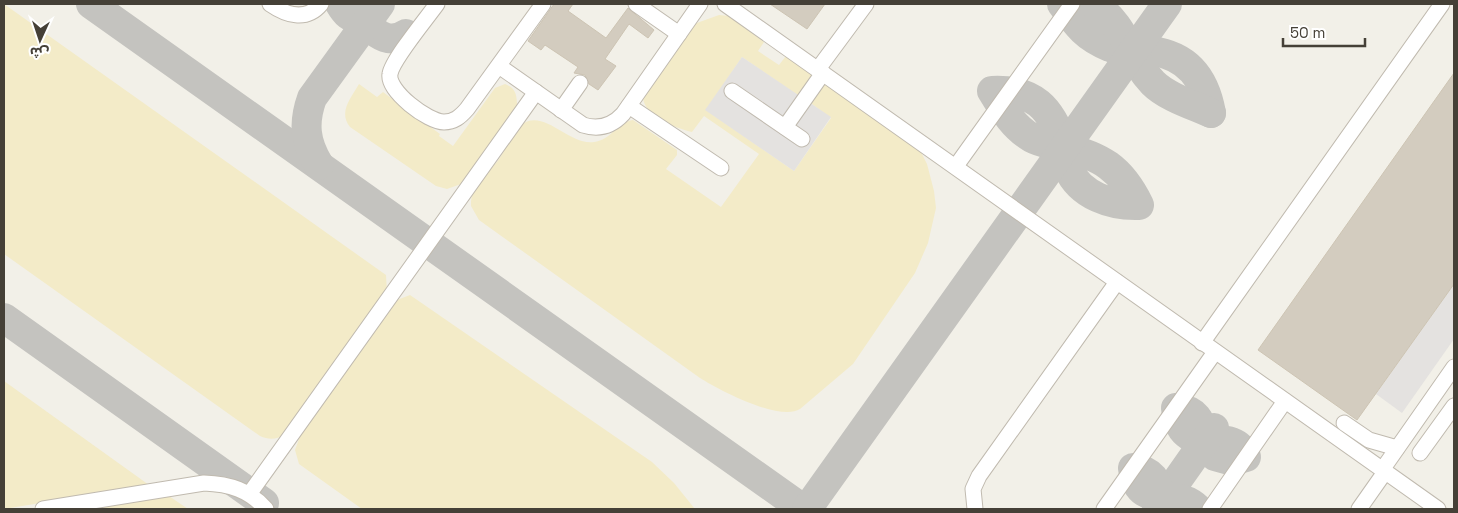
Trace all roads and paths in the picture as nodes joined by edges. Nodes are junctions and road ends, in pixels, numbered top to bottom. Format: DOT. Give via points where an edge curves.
graph roads {
  1 [pos="270,4"];
  2 [pos="321,4"];
  3 [pos="437,4"];
  4 [pos="543,4"];
  5 [pos="636,4"];
  6 [pos="700,4"];
  7 [pos="725,4"];
  8 [pos="866,4"];
  9 [pos="1072,4"];
  10 [pos="1442,4"];
  11 [pos="680,34"];
  12 [pos="499,66"];
  13 [pos="821,71"];
  14 [pos="580,83"];
  15 [pos="732,91"];
  16 [pos="536,92"];
  17 [pos="629,106"];
  18 [pos="561,110"];
  19 [pos="785,127"];
  20 [pos="802,139"];
  21 [pos="956,166"];
  22 [pos="721,168"];
  23 [pos="1117,282"];
  24 [pos="1202,343"];
  25 [pos="1215,352"];
  26 [pos="1453,370"];
  27 [pos="1285,402"];
  28 [pos="1454,406"];
  29 [pos="1344,423"];
  30 [pos="1410,429"];
  31 [pos="1397,448"];
  32 [pos="1383,471"];
  33 [pos="250,493"];
  34 [pos="43,509"];
  35 [pos="266,509"];
  36 [pos="974,509"];
  37 [pos="1104,509"];
  38 [pos="1210,509"];
  39 [pos="1359,509"];
  40 [pos="1438,509"];
  1 -- 2 [label="lane" via="280,12 296,16 312,12"];
  3 -- 12 [label="lane" via="391,69 390,83 398,94 436,121 454,120 466,110"];
  4 -- 12 [label="lane"];
  5 -- 11 [label="lane"];
  6 -- 11 [label="lane"];
  7 -- 13 [label="lane"];
  8 -- 13 [label="lane"];
  9 -- 21 [label="lane"];
  10 -- 24 [label="lane"];
  11 -- 17 [label="lane"];
  12 -- 16 [label="lane"];
  13 -- 19 [label="lane"];
  13 -- 21 [label="lane"];
  14 -- 18 [label="lane"];
  15 -- 19 [label="lane"];
  16 -- 18 [label="lane"];
  16 -- 33 [label="lane"];
  17 -- 18 [label="lane" via="612,124 598,128 583,125"];
  17 -- 22 [label="lane"];
  19 -- 20 [label="lane"];
  21 -- 23 [label="lane"];
  23 -- 24 [label="lane"];
  23 -- 36 [label="lane" via="979,476 973,489"];
  24 -- 25 [label="lane"];
  25 -- 27 [label="lane"];
  25 -- 37 [label="lane"];
  26 -- 30 [label="lane"];
  27 -- 32 [label="lane"];
  27 -- 38 [label="lane"];
  28 -- 30 [label="lane" via="1424,447"];
  29 -- 31 [label="lane" via="1369,440"];
  30 -- 31 [label="lane"];
  31 -- 32 [label="lane"];
  32 -- 39 [label="lane"];
  32 -- 40 [label="lane"];
  33 -- 34 [label="lane" via="222,484 192,484"];
  33 -- 35 [label="lane"];
}
